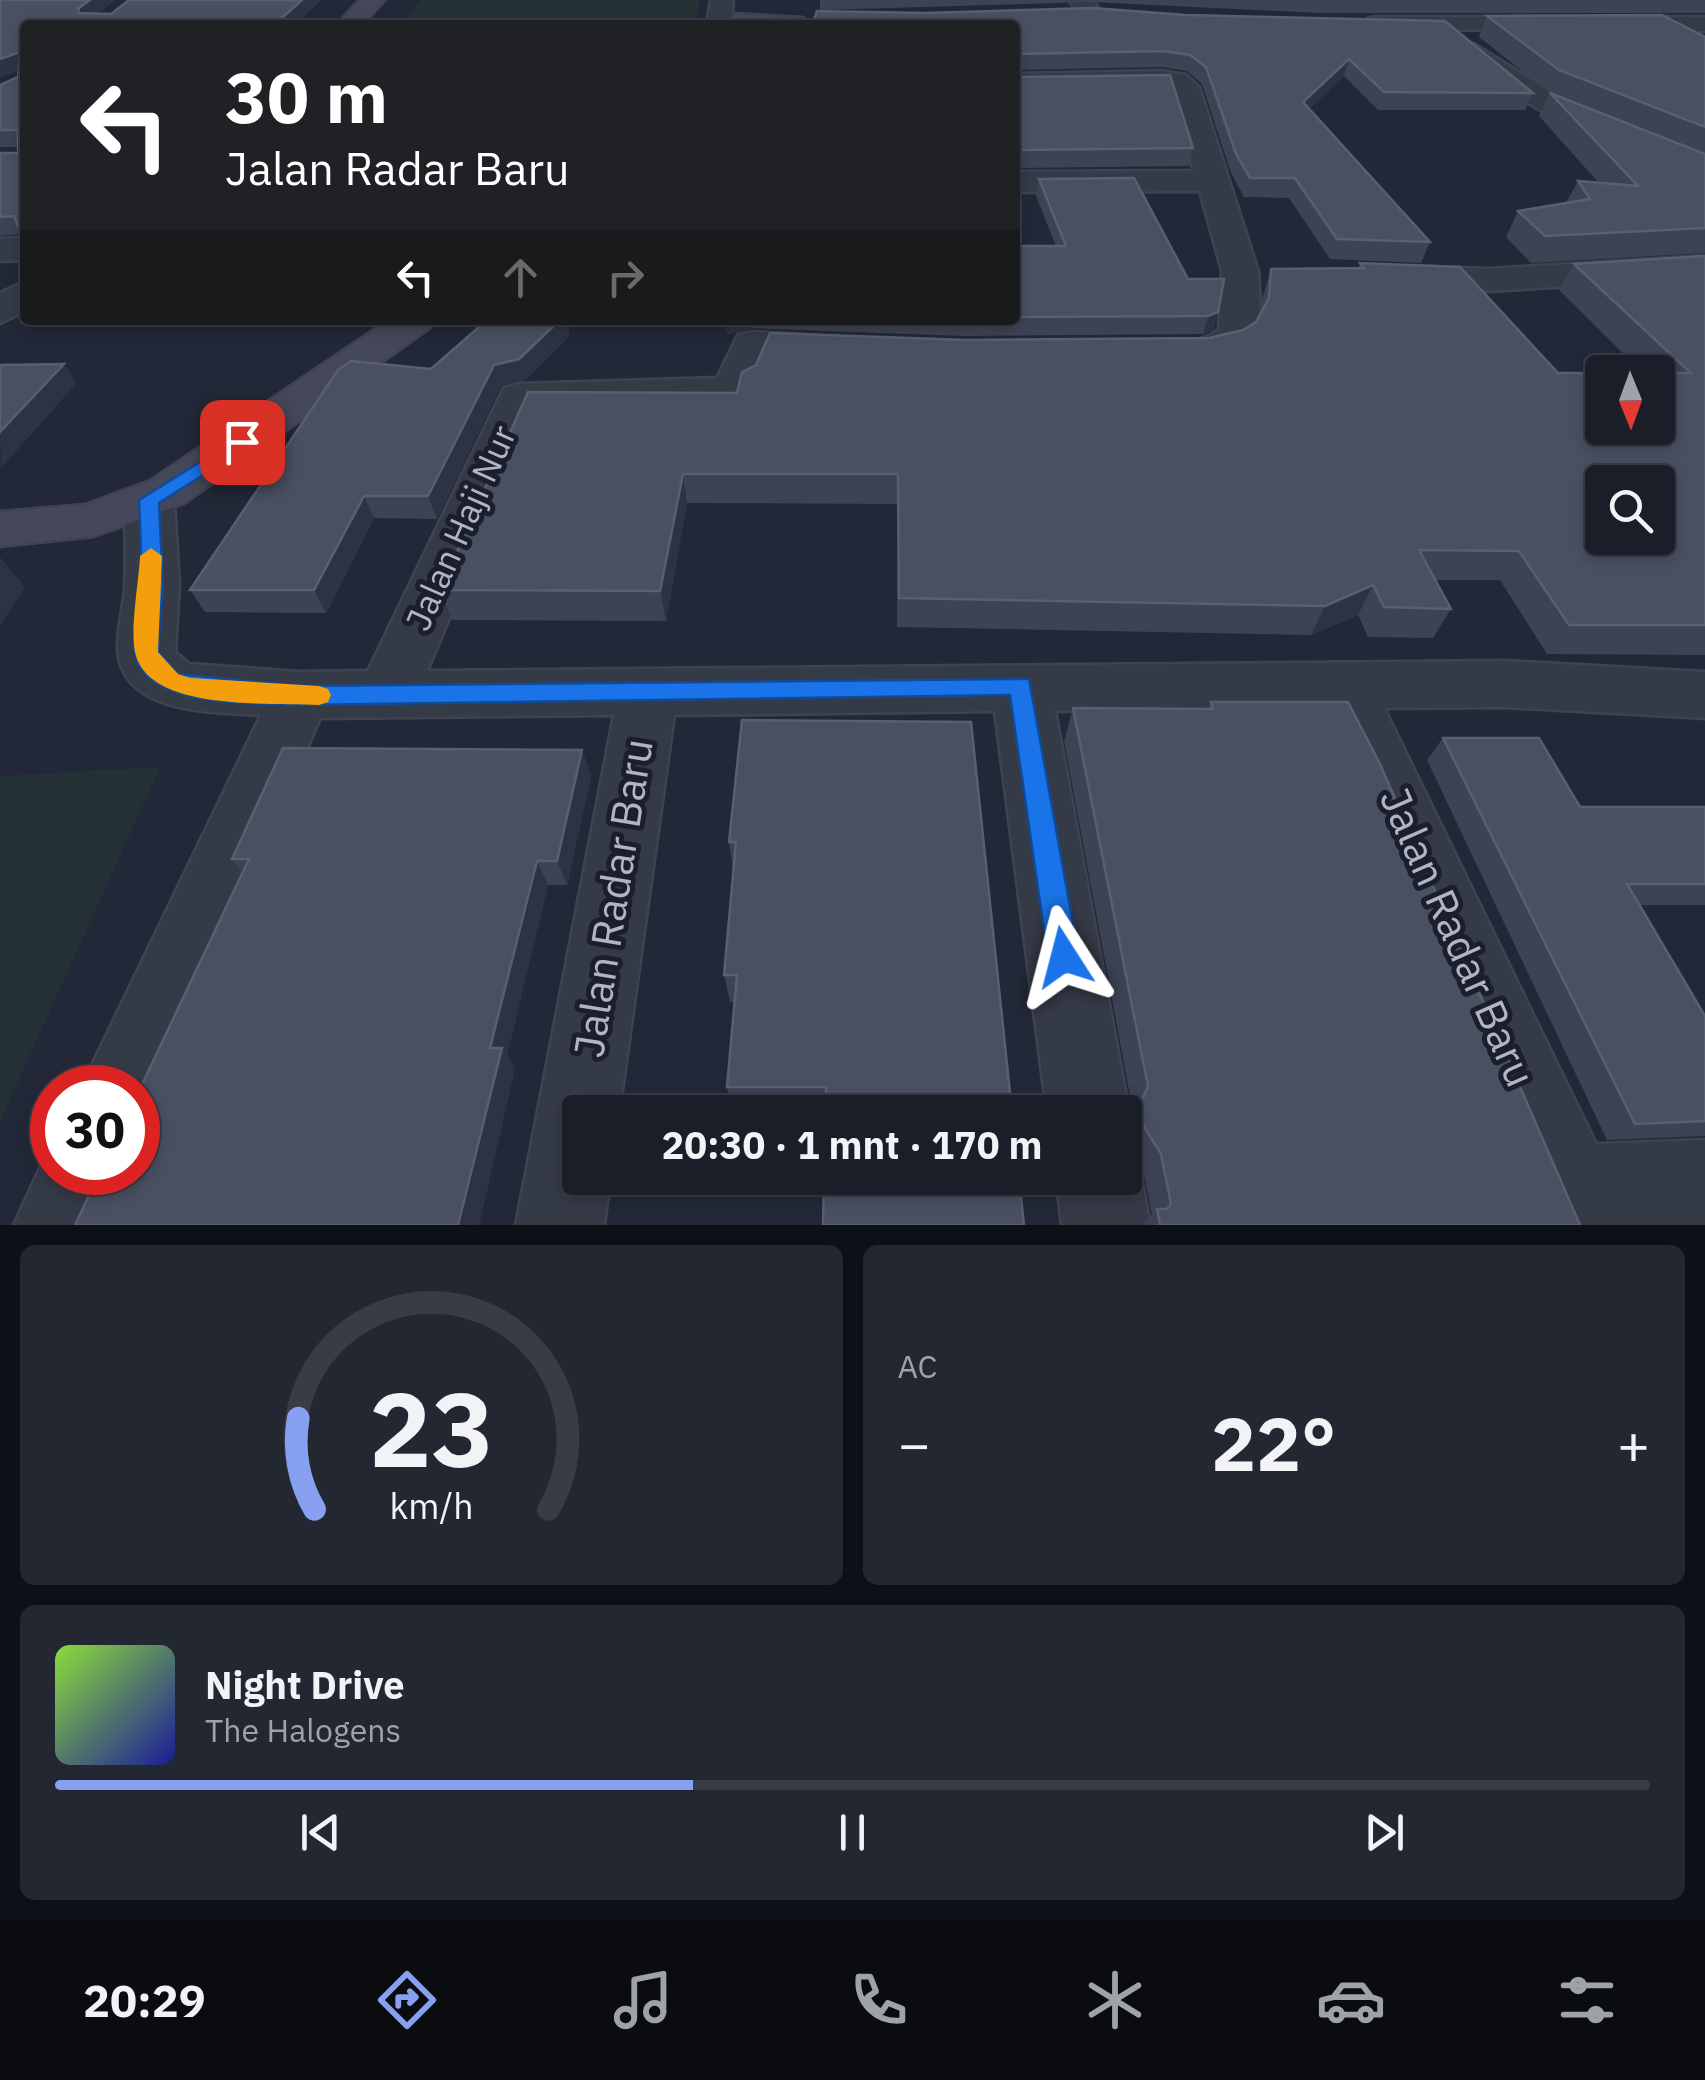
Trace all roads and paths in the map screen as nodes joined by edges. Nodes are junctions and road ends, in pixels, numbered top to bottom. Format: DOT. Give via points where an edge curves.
graph roads {
  1 [pos="373,0"];
  2 [pos="1543,0"];
  3 [pos="1094,9"];
  4 [pos="1050,14"];
  5 [pos="729,15"];
  6 [pos="354,20"];
  7 [pos="767,20"];
  8 [pos="1353,24"];
  9 [pos="1705,24"];
  10 [pos="1446,26"];
  11 [pos="1562,26"];
  12 [pos="1020,82"];
  13 [pos="1705,171"];
  14 [pos="1211,181"];
  15 [pos="1020,182"];
  16 [pos="1705,268"];
  17 [pos="1356,276"];
  18 [pos="408,325"];
  19 [pos="882,349"];
  20 [pos="1125,353"];
  21 [pos="149,500"];
  22 [pos="0,529"];
  23 [pos="1344,685"];
  24 [pos="1020,686"];
  25 [pos="648,690"];
  26 [pos="300,695"];
  27 [pos="387,695"];
  28 [pos="1704,696"];
  29 [pos="131,1065"];
  30 [pos="1085,1095"];
  31 [pos="1705,1183"];
  32 [pos="72,1195"];
  33 [pos="1101,1195"];
  34 [pos="1580,1206"];
  35 [pos="58,1225"];
  36 [pos="560,1225"];
  37 [pos="1106,1225"];
  1 -- 6 [label="main road"];
  2 -- 11 [label="street"];
  3 -- 4 [label="street"];
  5 -- 7 [label="main road"];
  8 -- 10 [label="street"];
  9 -- 11 [label="street"];
  10 -- 11 [label="street"];
  10 -- 13 [label="street" via="1537,100"];
  12 -- 14 [label="street" via="1177,81 1190,101"];
  14 -- 15 [label="street"];
  14 -- 20 [label="street" via="1259,272 1238,332 1226,345 1197,352"];
  16 -- 17 [label="street" via="1488,280"];
  18 -- 21 [label="main road"];
  19 -- 27 [label="street, Jalan Haji Nur" via="752,344 740,383 726,392 518,397"];
  21 -- 22 [label="main road" via="67,526"];
  21 -- 26 [label="street, Jalan Radar Baru" via="146,652 153,667 190,687"];
  23 -- 24 [label="street, Jalan Radar Baru"];
  23 -- 28 [label="street, Jalan Radar Baru" via="1504,684"];
  23 -- 34 [label="street, Jalan Radar Baru"];
  24 -- 25 [label="street, Jalan Radar Baru"];
  24 -- 30 [label="street"];
  25 -- 27 [label="street, Jalan Radar Baru"];
  25 -- 36 [label="street, Jalan Radar Baru"];
  26 -- 27 [label="street, Jalan Radar Baru"];
  26 -- 29 [label="street"];
  31 -- 34 [label="street, Jalan Radar Baru"];
  32 -- 35 [label="street"];
  33 -- 37 [label="street"];
}
